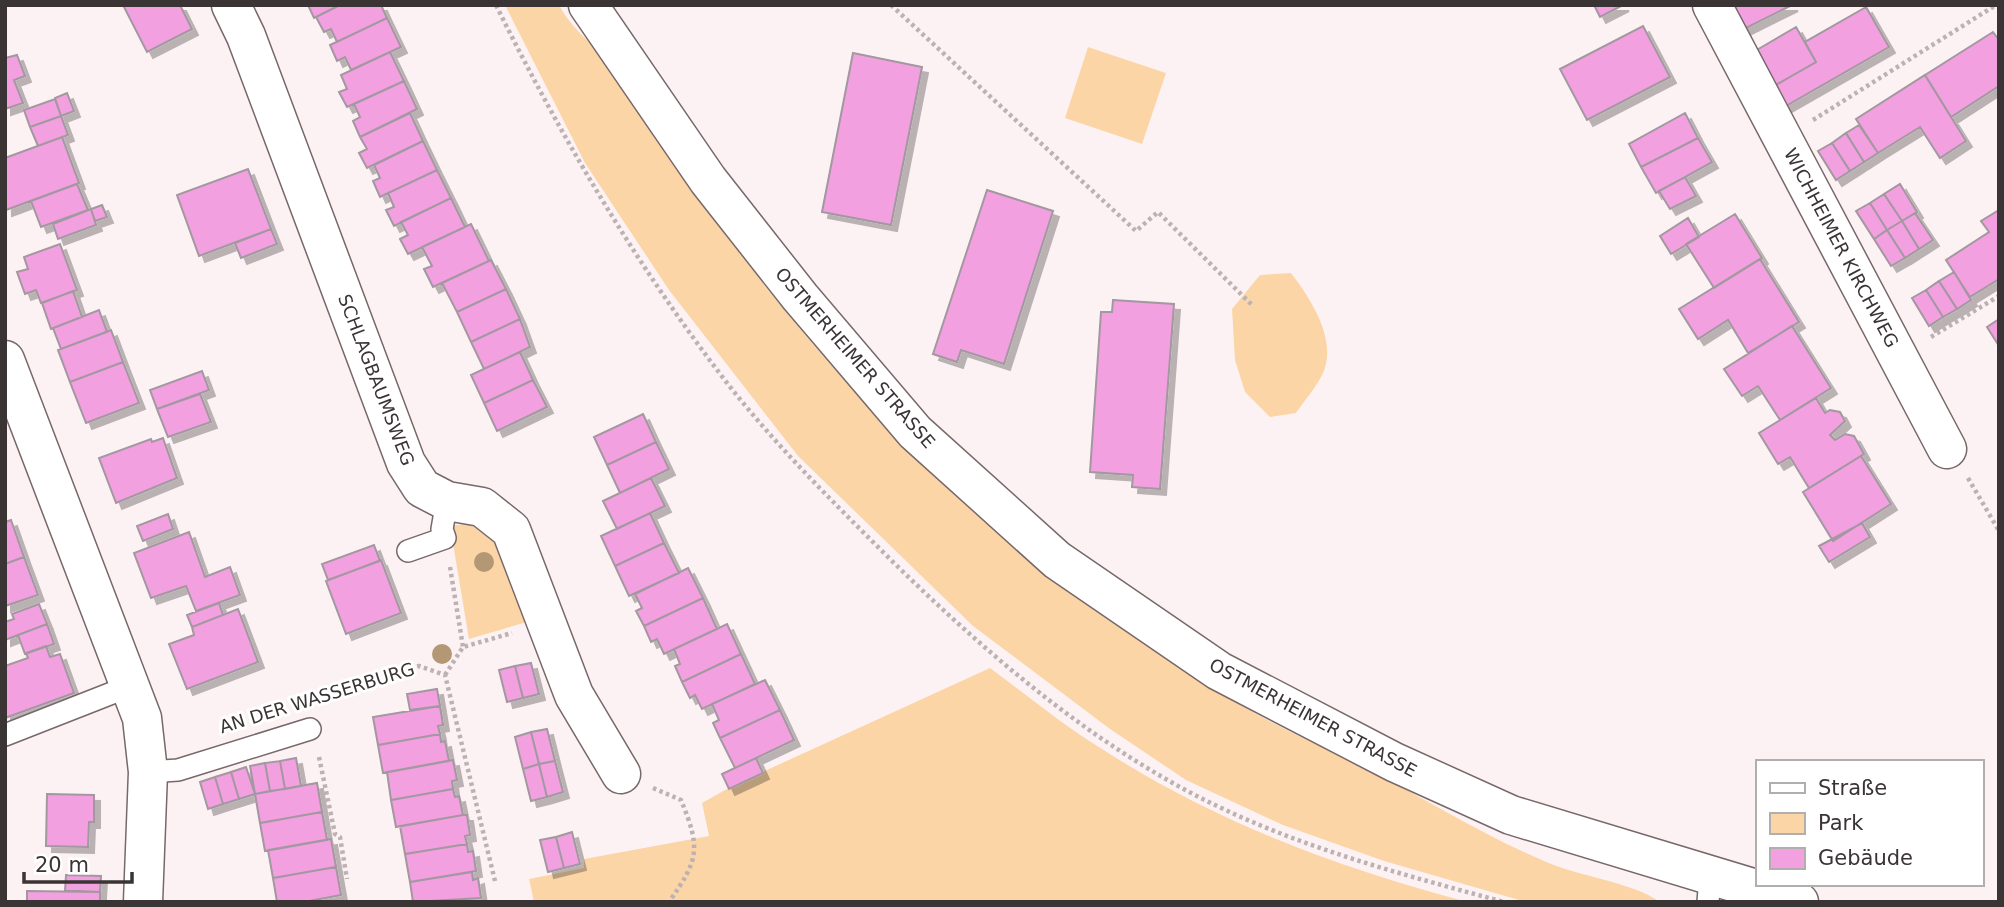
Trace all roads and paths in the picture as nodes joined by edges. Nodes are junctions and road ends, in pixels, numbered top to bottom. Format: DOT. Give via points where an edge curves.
graph roads {
  1 [pos="231,5"];
  2 [pos="496,5"];
  3 [pos="588,5"];
  4 [pos="617,5"];
  5 [pos="891,5"];
  6 [pos="1712,5"];
  7 [pos="1996,5"];
  8 [pos="639,78"];
  9 [pos="1783,139"];
  10 [pos="1999,296"];
  11 [pos="1252,305"];
  12 [pos="1899,356"];
  13 [pos="5,360"];
  14 [pos="1947,449"];
  15 [pos="446,520"];
  16 [pos="1999,531"];
  17 [pos="408,551"];
  18 [pos="547,623"];
  19 [pos="463,648"];
  20 [pos="445,675"];
  21 [pos="130,686"];
  22 [pos="299,703"];
  23 [pos="310,729"];
  24 [pos="5,736"];
  25 [pos="148,772"];
  26 [pos="621,774"];
  27 [pos="347,879"];
  28 [pos="495,881"];
  29 [pos="1709,889"];
  30 [pos="143,902"];
  31 [pos="668,902"];
  32 [pos="1504,902"];
  33 [pos="1799,902"];
  1 -- 15 [label="street, SCHLAGBAUMSWEG" via="406,463"];
  2 -- 32 [label="path" via="572,150 664,296 731,388 809,479 971,637 1085,730 1182,788 1291,839"];
  3 -- 8 [label="street, OSTMERHEIMER STRASSE"];
  4 -- 8 [label="street, OSTMERHEIMER STRASSE"];
  5 -- 11 [label="path" via="1136,231 1158,212"];
  6 -- 9 [label="street, WICHHEIMER KIRCHWEG"];
  7 -- 9 [label="path, WICHHEIMER KIRCHWEG"];
  8 -- 29 [label="street, OSTMERHEIMER STRASSE" via="717,190 915,432 1057,560 1219,671 1394,762 1511,815"];
  9 -- 12 [label="street, WICHHEIMER KIRCHWEG"];
  10 -- 12 [label="path, WICHHEIMER KIRCHWEG"];
  12 -- 14 [label="street, WICHHEIMER KIRCHWEG"];
  13 -- 21 [label="street"];
  14 -- 16 [label="path"];
  15 -- 17 [label="lane"];
  15 -- 18 [label="street, SCHLAGBAUMSWEG" via="482,508 511,530"];
  15 -- 19 [label="path"];
  18 -- 19 [label="path"];
  18 -- 26 [label="street, SCHLAGBAUMSWEG" via="574,695"];
  19 -- 20 [label="path"];
  20 -- 22 [label="path, AN DER WASSERBURG" via="419,666"];
  20 -- 28 [label="path"];
  21 -- 24 [label="lane"];
  21 -- 25 [label="street" via="142,718"];
  23 -- 25 [label="lane, AN DER WASSERBURG" via="178,771"];
  23 -- 27 [label="path, AN DER WASSERBURG"];
  25 -- 30 [label="street"];
  26 -- 31 [label="path" via="681,800 694,831 694,862"];
  29 -- 33 [label="street, OSTMERHEIMER STRASSE"];
}
